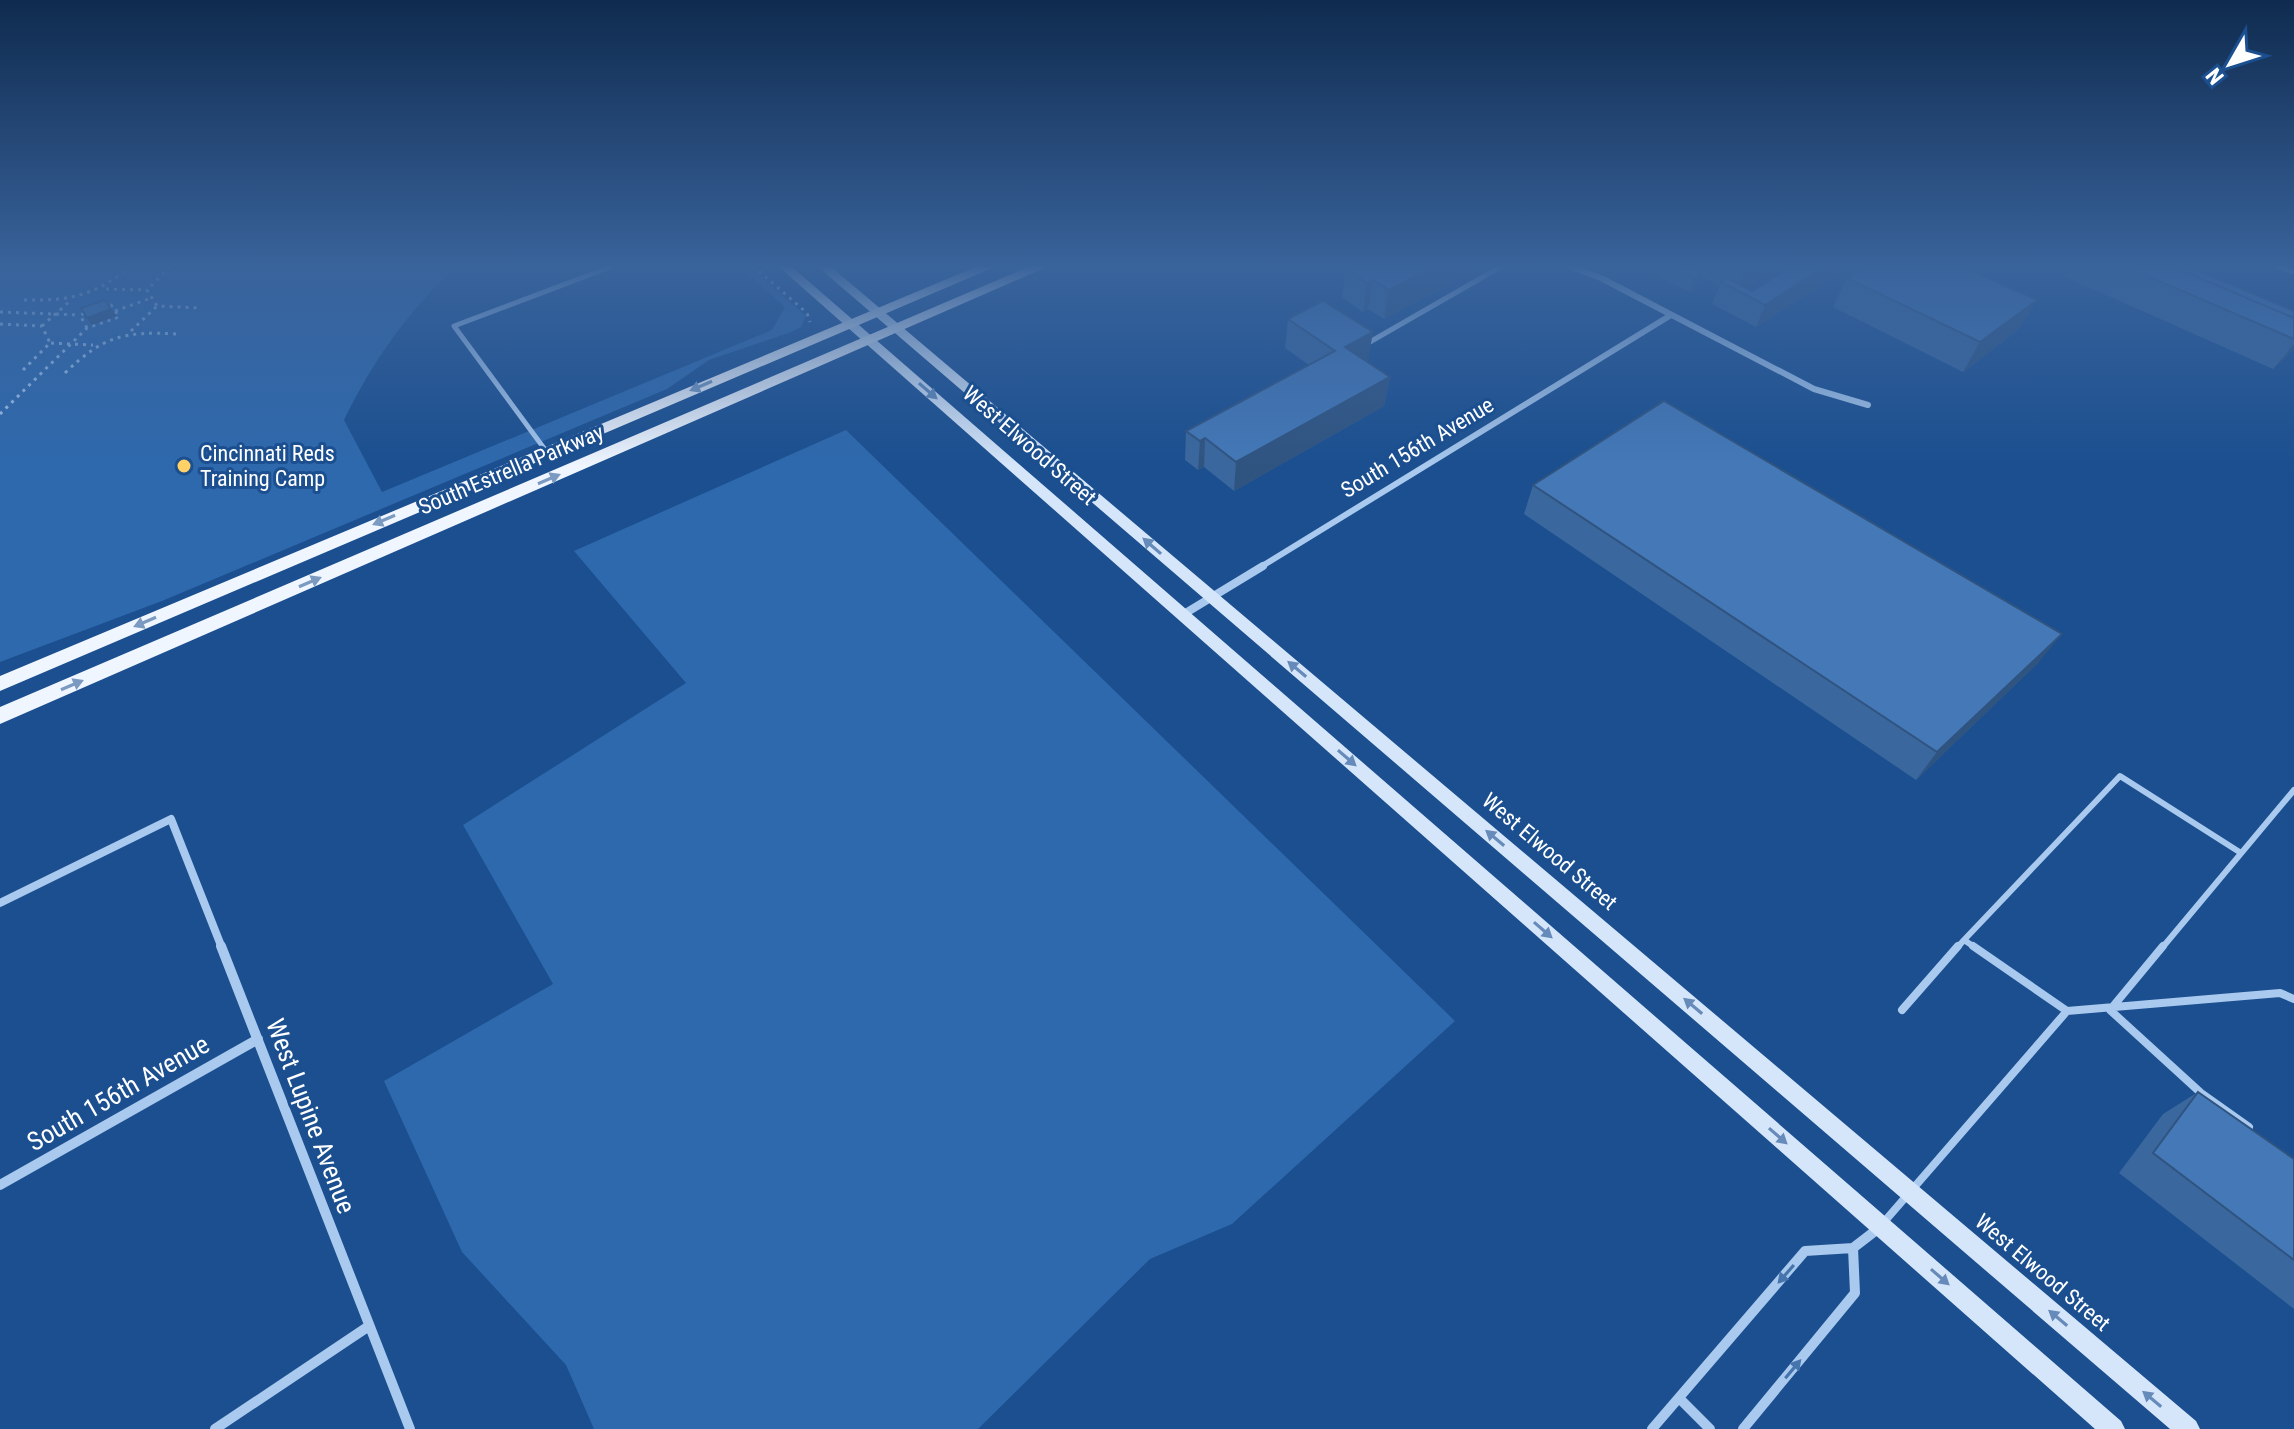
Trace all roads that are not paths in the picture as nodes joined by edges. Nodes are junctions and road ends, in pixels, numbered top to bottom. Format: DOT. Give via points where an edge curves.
graph roads {
  1 [pos="459,333"];
  2 [pos="825,333"];
  3 [pos="862,333"];
  4 [pos="887,333"];
  5 [pos="903,333"];
  6 [pos="1386,333"];
  7 [pos="1642,333"];
  8 [pos="1705,333"];
  9 [pos="870,340"];
  10 [pos="1365,345"];
  11 [pos="1868,405"];
  12 [pos="546,451"];
  13 [pos="1211,597"];
  14 [pos="1184,614"];
  15 [pos="0,684"];
  16 [pos="0,716"];
  17 [pos="2294,790"];
  18 [pos="2241,853"];
  19 [pos="0,903"];
  20 [pos="1964,940"];
  21 [pos="2294,999"];
  22 [pos="1902,1010"];
  23 [pos="2110,1010"];
  24 [pos="2067,1011"];
  25 [pos="258,1039"];
  26 [pos="2259,1135"];
  27 [pos="0,1185"];
  28 [pos="1911,1193"];
  29 [pos="1881,1226"];
  30 [pos="1853,1248"];
  31 [pos="369,1326"];
  32 [pos="1679,1398"];
  33 [pos="215,1429"];
  34 [pos="410,1429"];
  35 [pos="1652,1429"];
  36 [pos="1710,1429"];
  37 [pos="1743,1429"];
  38 [pos="2113,1429"];
  39 [pos="2188,1429"];
  1 -- 12 [label="lane"];
  2 -- 12 [label="main road, South Estrella Parkway, one-way"];
  3 -- 9 [label="main road, West Elwood Street"];
  4 -- 9 [label="main road, South Estrella Parkway"];
  13 -- 5 [label="main road, West Elwood Street, one-way"];
  6 -- 10 [label="lane"];
  7 -- 13 [label="street, South 156th Avenue"];
  8 -- 11 [label="street" via="1814,389"];
  9 -- 14 [label="main road, West Elwood Street, one-way"];
  16 -- 9 [label="main road, South Estrella Parkway, one-way"];
  12 -- 15 [label="main road, South Estrella Parkway, one-way"];
  13 -- 14 [label="street, South 156th Avenue"];
  28 -- 13 [label="main road, West Elwood Street, one-way"];
  14 -- 29 [label="main road, West Elwood Street, one-way"];
  17 -- 18 [label="lane"];
  18 -- 20 [label="lane" via="2120,776"];
  18 -- 23 [label="lane"];
  19 -- 25 [label="street, West Lupine Avenue" via="171,819"];
  20 -- 22 [label="lane"];
  20 -- 24 [label="lane"];
  21 -- 23 [label="lane" via="2280,993"];
  23 -- 24 [label="lane"];
  23 -- 26 [label="lane" via="2201,1093"];
  24 -- 28 [label="lane"];
  25 -- 27 [label="street, South 156th Avenue"];
  25 -- 31 [label="street, West Lupine Avenue"];
  28 -- 29 [label="lane"];
  39 -- 28 [label="main road, West Elwood Street, one-way"];
  29 -- 30 [label="street"];
  29 -- 38 [label="main road, West Elwood Street, one-way"];
  30 -- 32 [label="street, one-way" via="1805,1251"];
  37 -- 30 [label="street, one-way" via="1855,1293"];
  31 -- 33 [label="street"];
  31 -- 34 [label="street, West Lupine Avenue"];
  32 -- 35 [label="street"];
  32 -- 36 [label="street"];
}
